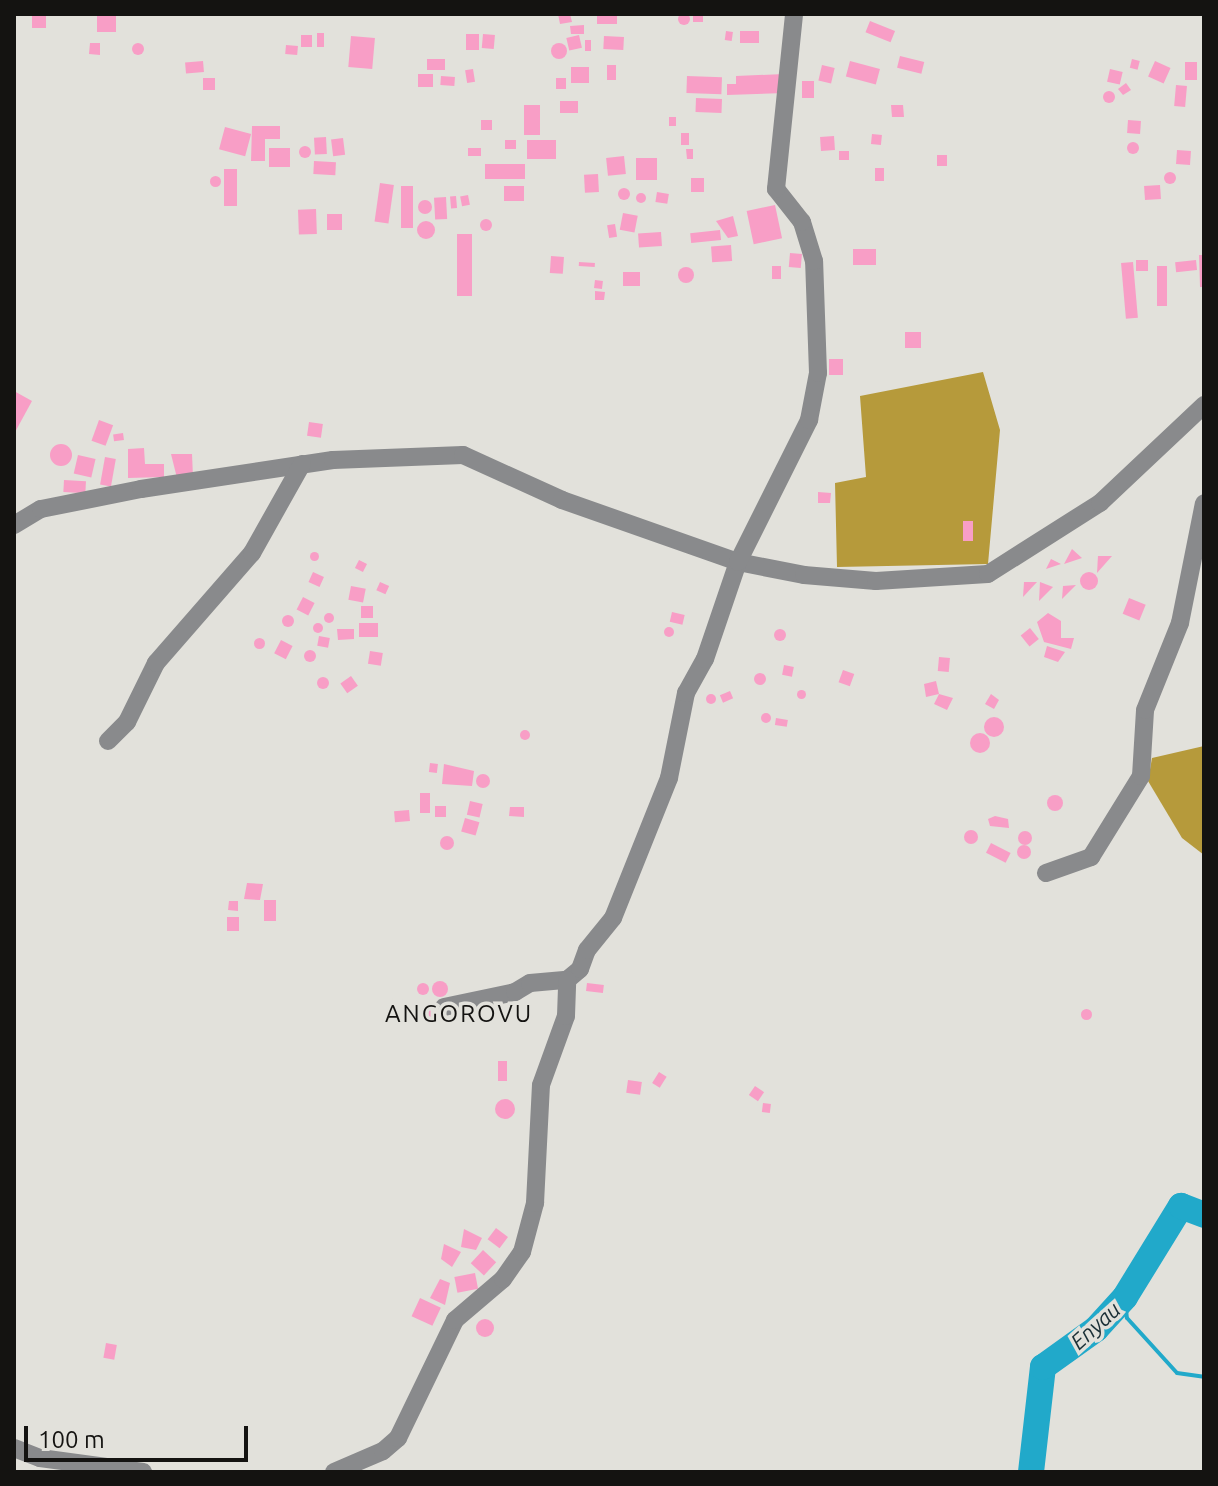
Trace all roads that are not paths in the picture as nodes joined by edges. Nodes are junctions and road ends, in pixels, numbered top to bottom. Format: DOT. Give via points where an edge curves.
graph roads {
  1 [pos="794,14"];
  2 [pos="1204,405"];
  3 [pos="302,464"];
  4 [pos="1204,503"];
  5 [pos="14,525"];
  6 [pos="738,562"];
  7 [pos="108,741"];
  8 [pos="1046,873"];
  9 [pos="567,980"];
  10 [pos="444,1007"];
  11 [pos="14,1448"];
  12 [pos="143,1472"];
  13 [pos="334,1472"];
  1 -- 6 [label="street" via="776,189 802,222 814,261 818,373 809,420"];
  2 -- 6 [label="street" via="1100,503 988,574 876,581"];
  3 -- 5 [label="street" via="41,509"];
  3 -- 6 [label="street" via="463,455 562,500"];
  3 -- 7 [label="street" via="252,553 156,663 127,722"];
  4 -- 8 [label="street" via="1180,623 1145,710 1141,776 1091,857"];
  6 -- 9 [label="street" via="705,659 686,693 669,778 638,858 613,918"];
  9 -- 10 [label="street" via="530,983 515,992"];
  9 -- 13 [label="street" via="566,1016 541,1085 535,1203 522,1252 503,1279 455,1320 398,1438 383,1451"];
  11 -- 12 [label="street" via="40,1458"];
}
